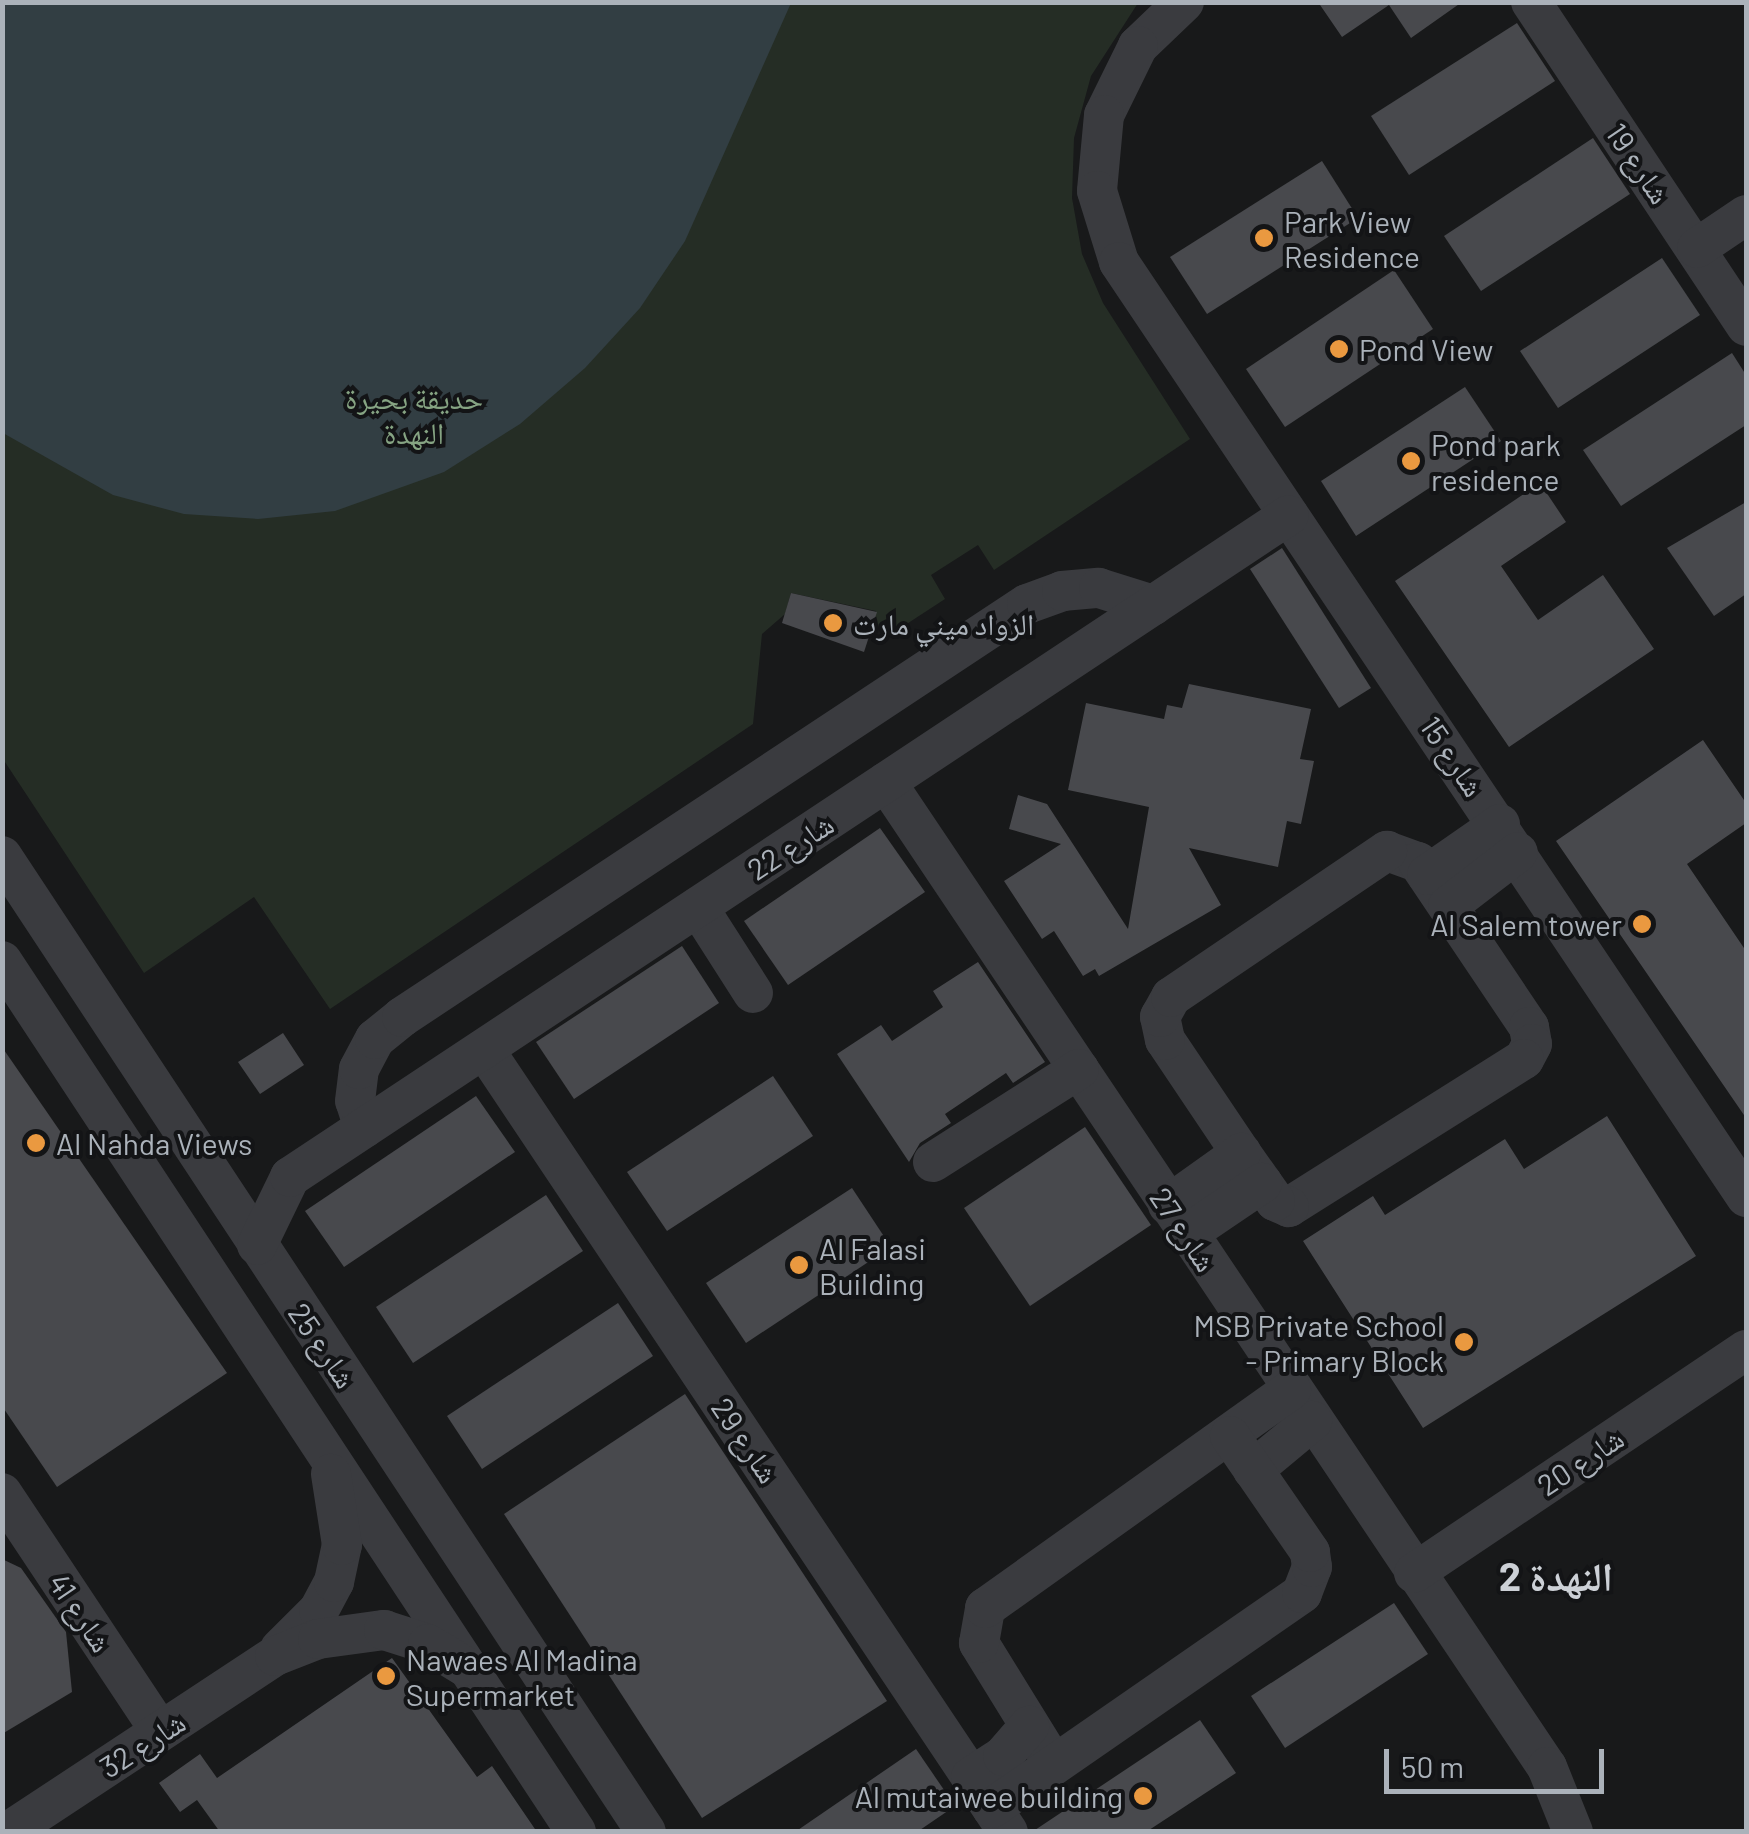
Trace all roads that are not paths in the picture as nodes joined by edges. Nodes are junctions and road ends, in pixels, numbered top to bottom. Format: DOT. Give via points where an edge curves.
graph roads {
  1 [pos="1184,2"];
  2 [pos="1205,2"];
  3 [pos="1531,2"];
  4 [pos="1746,215"];
  5 [pos="1697,248"];
  6 [pos="1158,316"];
  7 [pos="1746,326"];
  8 [pos="1289,515"];
  9 [pos="1153,606"];
  10 [pos="886,782"];
  11 [pos="1509,838"];
  12 [pos="2,856"];
  13 [pos="1438,891"];
  14 [pos="698,906"];
  15 [pos="2,961"];
  16 [pos="753,993"];
  17 [pos="484,1048"];
  18 [pos="1079,1069"];
  19 [pos="364,1128"];
  20 [pos="933,1162"];
  21 [pos="1252,1168"];
  22 [pos="211,1175"];
  23 [pos="290,1177"];
  24 [pos="1746,1196"];
  25 [pos="1178,1219"];
  26 [pos="257,1246"];
  27 [pos="1746,1350"];
  28 [pos="1301,1406"];
  29 [pos="1230,1436"];
  30 [pos="327,1456"];
  31 [pos="1254,1470"];
  32 [pos="2,1493"];
  33 [pos="1414,1573"];
  34 [pos="275,1656"];
  35 [pos="469,1670"];
  36 [pos="1029,1726"];
  37 [pos="1514,1726"];
  38 [pos="160,1731"];
  39 [pos="1054,1763"];
  40 [pos="990,1805"];
  41 [pos="8,1832"];
  42 [pos="576,1832"];
  43 [pos="646,1832"];
  44 [pos="1552,1832"];
  45 [pos="1574,1832"];
  1 -- 6 [label="street, شارع 15" via="1154,27 1124,67 1098,142 1108,239"];
  2 -- 6 [label="street, شارع 15" via="1150,69 1122,149 1124,223"];
  3 -- 5 [label="street, شارع 19"];
  4 -- 5 [label="street"];
  5 -- 7 [label="street, شارع 19"];
  6 -- 8 [label="street, شارع 15"];
  8 -- 9 [label="street, شارع 22"];
  8 -- 11 [label="street, شارع 15"];
  9 -- 10 [label="street, شارع 22"];
  9 -- 19 [label="street" via="1098,588 1027,604 402,1017 375,1039 359,1069 355,1102"];
  10 -- 14 [label="street, شارع 22"];
  10 -- 18 [label="street, شارع 27"];
  11 -- 13 [label="street"];
  11 -- 24 [label="street, شارع 15"];
  12 -- 22 [label="street, شارع 25"];
  13 -- 21 [label="street" via="1404,852 1379,854 1164,1006 1165,1040"];
  13 -- 21 [label="street" via="1529,1028 1530,1052 1303,1204 1282,1205"];
  14 -- 16 [label="street"];
  14 -- 17 [label="street, شارع 22"];
  15 -- 30 [label="street, شارع 25"];
  17 -- 19 [label="street, شارع 22"];
  17 -- 40 [label="street, شارع 29"];
  18 -- 20 [label="street"];
  18 -- 25 [label="street, شارع 27"];
  19 -- 23 [label="street, شارع 22"];
  21 -- 25 [label="street"];
  22 -- 23 [label="street"];
  22 -- 26 [label="street, شارع 25"];
  23 -- 26 [label="street"];
  25 -- 28 [label="street, شارع 27"];
  26 -- 43 [label="street, شارع 25"];
  27 -- 33 [label="street, شارع 20"];
  28 -- 29 [label="street"];
  28 -- 31 [label="street"];
  28 -- 33 [label="street, شارع 27"];
  29 -- 31 [label="street"];
  29 -- 36 [label="street" via="986,1608 979,1643"];
  30 -- 34 [label="street, شارع 32" via="341,1526 340,1564 319,1610"];
  30 -- 35 [label="street, شارع 25"];
  31 -- 39 [label="street" via="1310,1552 1302,1593"];
  32 -- 38 [label="street, شارع 41"];
  33 -- 37 [label="street, شارع 27"];
  34 -- 35 [label="street, شارع 32" via="332,1635 384,1630 428,1644"];
  34 -- 38 [label="street, شارع 32"];
  35 -- 42 [label="street, شارع 25"];
  36 -- 39 [label="street"];
  36 -- 40 [label="street" via="1003,1756"];
  37 -- 44 [label="street, شارع 27"];
  37 -- 45 [label="street, شارع 27" via="1547,1767"];
  38 -- 41 [label="street, شارع 32"];
  39 -- 40 [label="street"];
}
